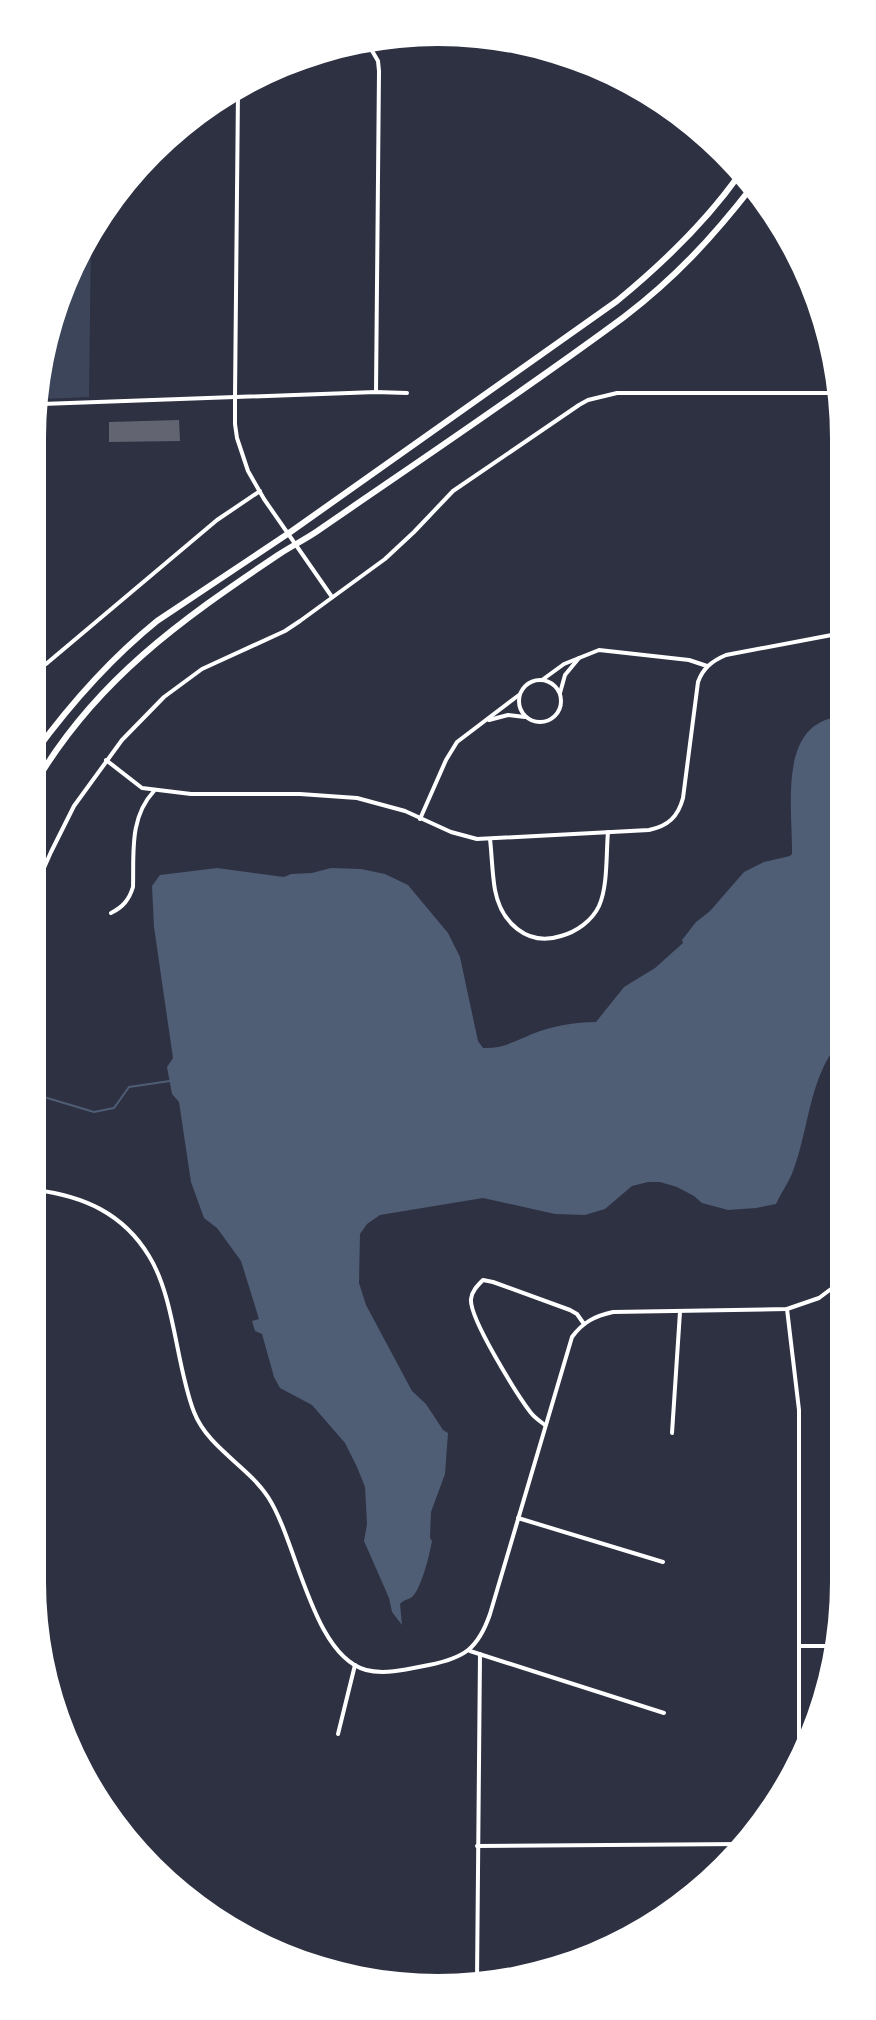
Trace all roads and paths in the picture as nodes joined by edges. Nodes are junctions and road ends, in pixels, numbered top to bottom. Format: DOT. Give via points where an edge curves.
graph roads {
  1 [pos="373,52"];
  2 [pos="238,101"];
  3 [pos="734,182"];
  4 [pos="746,196"];
  5 [pos="376,392"];
  6 [pos="407,393"];
  7 [pos="827,393"];
  8 [pos="235,397"];
  9 [pos="48,404"];
  10 [pos="260,491"];
  11 [pos="289,533"];
  12 [pos="297,544"];
  13 [pos="332,597"];
  14 [pos="830,635"];
  15 [pos="579,657"];
  16 [pos="46,664"];
  17 [pos="707,666"];
  18 [pos="542,680"];
  19 [pos="560,694"];
  20 [pos="519,695"];
  21 [pos="525,717"];
  22 [pos="488,720"];
  23 [pos="46,738"];
  24 [pos="106,760"];
  25 [pos="46,767"];
  26 [pos="155,790"];
  27 [pos="420,819"];
  28 [pos="608,832"];
  29 [pos="490,839"];
  30 [pos="46,863"];
  31 [pos="111,914"];
  32 [pos="46,1192"];
  33 [pos="830,1290"];
  34 [pos="787,1309"];
  35 [pos="680,1312"];
  36 [pos="584,1324"];
  37 [pos="545,1425"];
  38 [pos="672,1433"];
  39 [pos="518,1518"];
  40 [pos="663,1562"];
  41 [pos="799,1646"];
  42 [pos="824,1646"];
  43 [pos="469,1650"];
  44 [pos="480,1654"];
  45 [pos="355,1665"];
  46 [pos="664,1713"];
  47 [pos="338,1734"];
  48 [pos="799,1734"];
  49 [pos="728,1844"];
  50 [pos="477,1846"];
  51 [pos="477,1971"];
  1 -- 5 [label="street" via="379,71"];
  2 -- 8 [label="street"];
  3 -- 11 [label="highway" via="697,227 617,301"];
  4 -- 12 [label="highway" via="705,245 654,294"];
  5 -- 6 [label="street"];
  5 -- 8 [label="street"];
  7 -- 13 [label="street" via="617,393 588,400 453,491 385,559"];
  8 -- 9 [label="street"];
  8 -- 10 [label="street" via="237,438 248,471"];
  10 -- 11 [label="street"];
  10 -- 16 [label="street" via="217,520"];
  11 -- 12 [label="street"];
  11 -- 23 [label="highway" via="137,637 76,698"];
  12 -- 13 [label="street"];
  12 -- 25 [label="highway" via="227,590 135,659 69,732"];
  13 -- 24 [label="street" via="285,631 186,679 145,715"];
  14 -- 17 [label="street" via="726,655"];
  15 -- 17 [label="street" via="610,650"];
  15 -- 18 [label="street"];
  15 -- 19 [label="street" via="565,675"];
  17 -- 28 [label="street" via="698,682 683,798 676,816 658,828"];
  18 -- 19 [label="street"];
  18 -- 20 [label="street" via="529,683"];
  19 -- 21 [label="street" via="561,708 550,720 538,723"];
  20 -- 21 [label="street"];
  20 -- 22 [label="street"];
  21 -- 22 [label="street"];
  22 -- 27 [label="street" via="450,751"];
  24 -- 26 [label="street" via="142,788"];
  24 -- 30 [label="street" via="74,806"];
  26 -- 27 [label="street" via="357,798"];
  26 -- 31 [label="street" via="137,819 130,897"];
  27 -- 29 [label="street" via="462,836"];
  28 -- 29 [label="street"];
  28 -- 29 [label="street" via="600,903 586,923 552,939 526,935 507,918 495,890"];
  32 -- 45 [label="street" via="74,1197 101,1209 149,1255 163,1288 191,1403 201,1426 268,1497 327,1637"];
  33 -- 34 [label="street" via="819,1299"];
  34 -- 35 [label="street"];
  34 -- 41 [label="street" via="800,1410"];
  35 -- 36 [label="street" via="613,1312"];
  35 -- 38 [label="street"];
  36 -- 37 [label="street" via="572,1337"];
  36 -- 37 [label="street" via="570,1310 493,1282 483,1280 471,1298 477,1323 493,1351 532,1415"];
  37 -- 39 [label="street"];
  39 -- 40 [label="street"];
  39 -- 43 [label="street" via="485,1629"];
  41 -- 42 [label="street"];
  41 -- 48 [label="street"];
  43 -- 44 [label="street"];
  43 -- 45 [label="street" via="439,1663 388,1671 365,1670"];
  44 -- 46 [label="street"];
  44 -- 50 [label="street"];
  45 -- 47 [label="street"];
  49 -- 50 [label="street"];
  50 -- 51 [label="street"];
}
